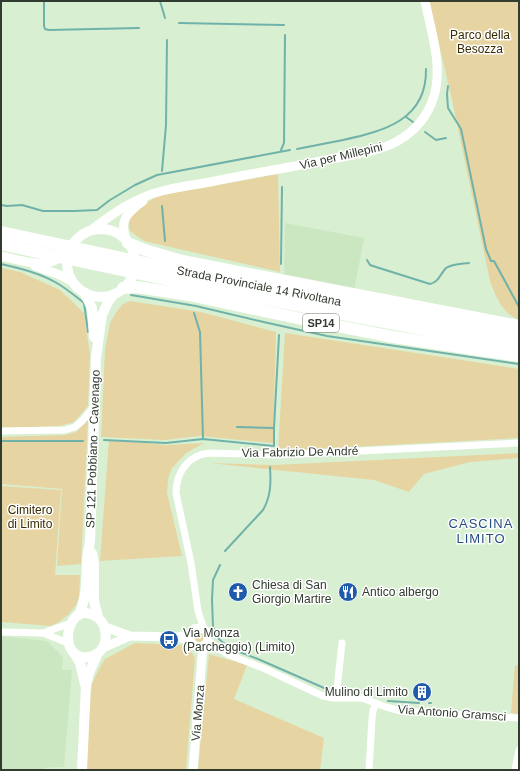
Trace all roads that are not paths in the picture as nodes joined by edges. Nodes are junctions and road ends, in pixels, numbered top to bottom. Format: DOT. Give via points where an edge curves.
graph roads {
  1 [pos="425,1"];
  2 [pos="155,193"];
  3 [pos="91,230"];
  4 [pos="1,232"];
  5 [pos="128,242"];
  6 [pos="1,244"];
  7 [pos="34,245"];
  8 [pos="69,252"];
  9 [pos="1,256"];
  10 [pos="13,258"];
  11 [pos="163,273"];
  12 [pos="73,282"];
  13 [pos="119,291"];
  14 [pos="84,292"];
  15 [pos="519,326"];
  16 [pos="519,335"];
  17 [pos="519,347"];
  18 [pos="519,356"];
  19 [pos="96,357"];
  20 [pos="95,405"];
  21 [pos="1,431"];
  22 [pos="519,443"];
  23 [pos="90,541"];
  24 [pos="190,563"];
  25 [pos="79,614"];
  26 [pos="98,617"];
  27 [pos="71,623"];
  28 [pos="105,627"];
  29 [pos="1,632"];
  30 [pos="44,633"];
  31 [pos="130,636"];
  32 [pos="199,638"];
  33 [pos="68,643"];
  34 [pos="342,643"];
  35 [pos="100,651"];
  36 [pos="75,654"];
  37 [pos="86,685"];
  38 [pos="336,698"];
  39 [pos="376,703"];
  40 [pos="519,718"];
  41 [pos="519,750"];
  42 [pos="82,770"];
  43 [pos="193,770"];
  44 [pos="369,770"];
  45 [pos="515,770"];
  1 -- 2 [label="street, Via per Millepini" via="438,70 437,86 426,114 405,136 368,152"];
  2 -- 3 [label="street, Via per Millepini" via="136,200"];
  2 -- 5 [label="street, Via per Millepini" via="125,218 123,230"];
  3 -- 5 [label="main road" via="110,230"];
  3 -- 8 [label="main road" via="78,237"];
  4 -- 7 [label="highway, Strada Provinciale 14 Rivoltana / SP14"];
  5 -- 13 [label="main road" via="133,254 134,269 131,278"];
  5 -- 15 [label="highway" via="145,250 182,260"];
  6 -- 7 [label="highway, Strada Provinciale 14 Rivoltana / SP14"];
  7 -- 11 [label="highway, Strada Provinciale 14 Rivoltana / SP14"];
  8 -- 10 [label="street" via="50,263"];
  8 -- 12 [label="main road" via="67,268"];
  9 -- 10 [label="street"];
  10 -- 12 [label="street"];
  11 -- 16 [label="highway, Strada Provinciale 14 Rivoltana / SP14"];
  11 -- 17 [label="highway, Strada Provinciale 14 Rivoltana / SP14" via="396,325"];
  12 -- 14 [label="main road"];
  13 -- 14 [label="main road" via="108,296"];
  13 -- 18 [label="highway, SP14" via="137,287 189,295 393,337"];
  13 -- 19 [label="main road, SP 121 Pobbiano - Cavenago" via="108,302 102,315"];
  14 -- 19 [label="main road, SP 121 Pobbiano - Cavenago" via="92,308"];
  19 -- 20 [label="main road, SP 121 Pobbiano - Cavenago"];
  20 -- 21 [label="street" via="75,427 64,430"];
  20 -- 23 [label="main road, SP 121 Pobbiano - Cavenago"];
  22 -- 24 [label="street, Via Fabrizio De André" via="264,455 201,454 184,468 177,483 177,498"];
  23 -- 25 [label="main road" via="85,597"];
  23 -- 26 [label="main road" via="94,564 94,601"];
  24 -- 32 [label="street, Via Monza" via="198,611"];
  25 -- 26 [label="main road" via="88,613"];
  25 -- 27 [label="main road"];
  26 -- 28 [label="main road"];
  27 -- 30 [label="street"];
  27 -- 33 [label="main road"];
  28 -- 31 [label="street"];
  28 -- 35 [label="main road" via="105,639"];
  29 -- 30 [label="street"];
  30 -- 33 [label="street"];
  31 -- 32 [label="street"];
  31 -- 35 [label="street"];
  32 -- 38 [label="street, Via Antonio Gramsci" via="229,655 264,668 323,696"];
  32 -- 43 [label="street, Via Monza" via="202,657"];
  33 -- 36 [label="main road"];
  34 -- 38 [label="street"];
  35 -- 36 [label="main road" via="86,657"];
  35 -- 37 [label="main road"];
  36 -- 37 [label="main road"];
  37 -- 42 [label="main road"];
  38 -- 39 [label="street, Via Antonio Gramsci" via="362,698"];
  39 -- 40 [label="street, Via Antonio Gramsci" via="405,711"];
  39 -- 44 [label="street" via="372,719"];
  41 -- 45 [label="street"];
}
